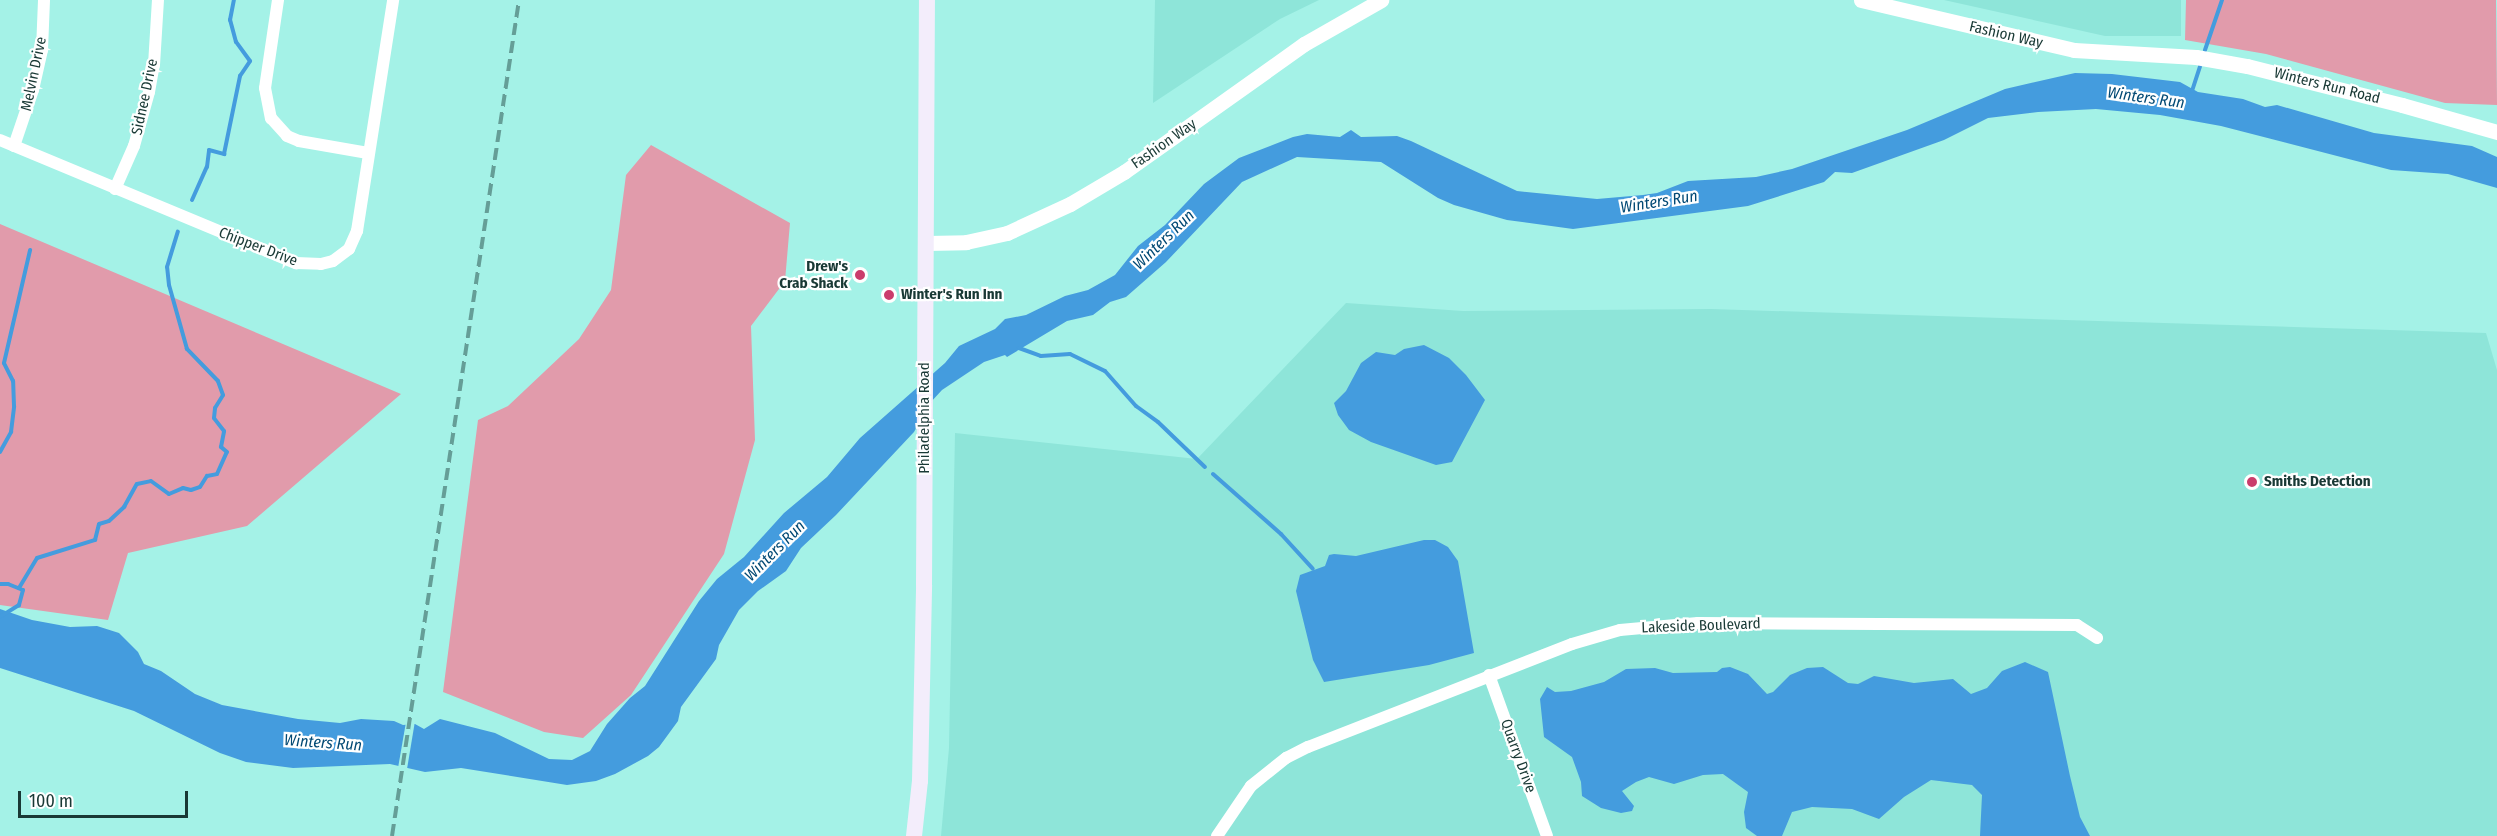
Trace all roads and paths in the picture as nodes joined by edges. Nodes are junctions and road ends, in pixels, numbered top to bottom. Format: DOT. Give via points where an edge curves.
graph roads {
  1 [pos="44,0"];
  2 [pos="158,0"];
  3 [pos="278,0"];
  4 [pos="393,0"];
  5 [pos="927,0"];
  6 [pos="1382,0"];
  7 [pos="1861,0"];
  8 [pos="2153,55"];
  9 [pos="2497,132"];
  10 [pos="0,140"];
  11 [pos="14,146"];
  12 [pos="368,153"];
  13 [pos="115,189"];
  14 [pos="927,243"];
  15 [pos="2097,638"];
  16 [pos="1489,675"];
  17 [pos="914,836"];
  18 [pos="1217,836"];
  19 [pos="1547,836"];
  1 -- 11 [label="street, Melvin Drive" via="38,70"];
  2 -- 13 [label="street, Sidnee Drive" via="149,92 134,146"];
  3 -- 12 [label="street" via="265,88 272,118 287,136 299,141"];
  4 -- 12 [label="street, Chipper Drive"];
  5 -- 14 [label="main road, Philadelphia Road"];
  6 -- 14 [label="street, Fashion Way" via="1304,44 1124,172 1070,204 1007,233 966,242"];
  7 -- 8 [label="street, Fashion Way" via="2074,50"];
  8 -- 9 [label="street, Winters Run Road" via="2196,57 2247,66"];
  10 -- 11 [label="street, Chipper Drive"];
  11 -- 13 [label="street, Chipper Drive"];
  12 -- 13 [label="street, Chipper Drive" via="357,231 342,256 321,264 296,263"];
  14 -- 17 [label="main road, Philadelphia Road" via="920,781"];
  15 -- 16 [label="street, Lakeside Boulevard" via="2077,625 1654,626 1593,637"];
  16 -- 18 [label="street, Lakeside Boulevard" via="1287,758 1251,786"];
  16 -- 19 [label="street, Quarry Drive"];
}
